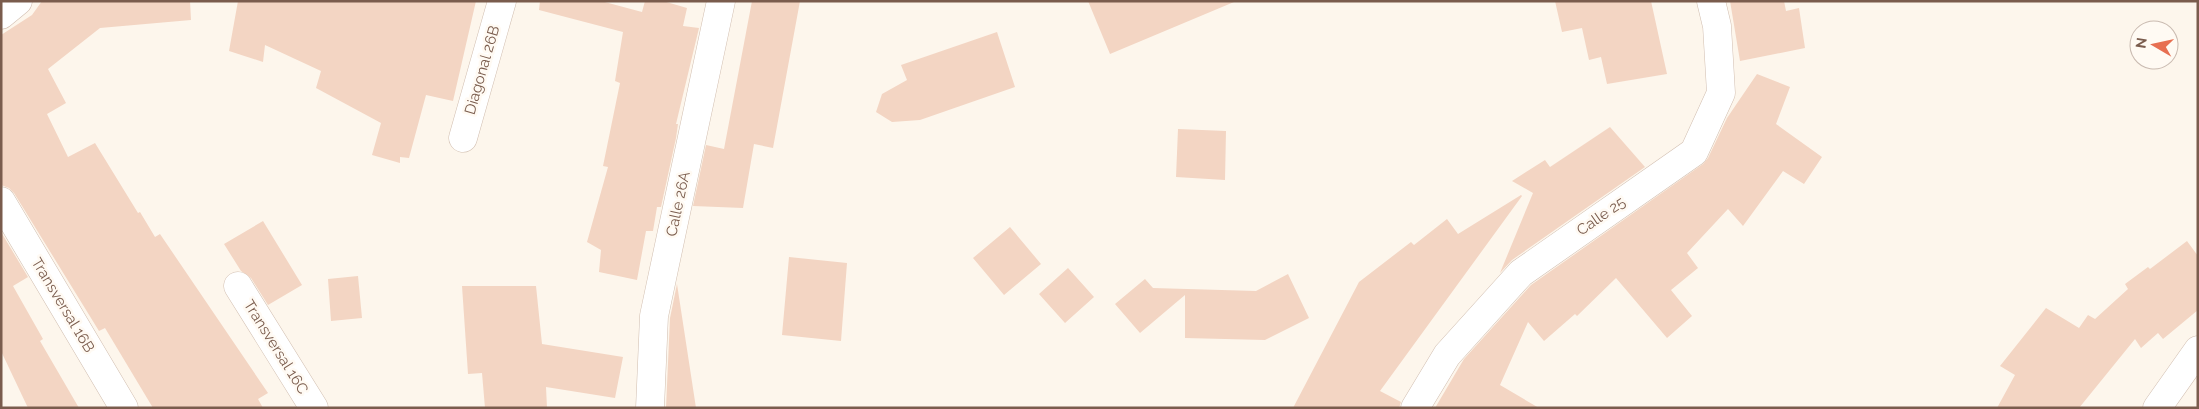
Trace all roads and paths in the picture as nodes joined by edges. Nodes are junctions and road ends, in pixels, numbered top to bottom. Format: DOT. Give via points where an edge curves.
graph roads {
  1 [pos="18,1"];
  2 [pos="502,1"];
  3 [pos="720,1"];
  4 [pos="1711,1"];
  5 [pos="1,15"];
  6 [pos="463,138"];
  7 [pos="1,202"];
  8 [pos="238,286"];
  9 [pos="2198,350"];
  10 [pos="124,408"];
  11 [pos="314,408"];
  12 [pos="650,408"];
  13 [pos="1415,408"];
  14 [pos="2157,408"];
  1 -- 5 [label="street"];
  2 -- 6 [label="street, Diagonal 26B"];
  3 -- 12 [label="street, Calle 26A" via="654,316"];
  4 -- 13 [label="street, Calle 25" via="1717,26 1721,93 1694,152 1521,273 1446,355"];
  7 -- 10 [label="street, Transversal 16B"];
  8 -- 11 [label="street, Transversal 16C"];
  9 -- 14 [label="street"];
}
